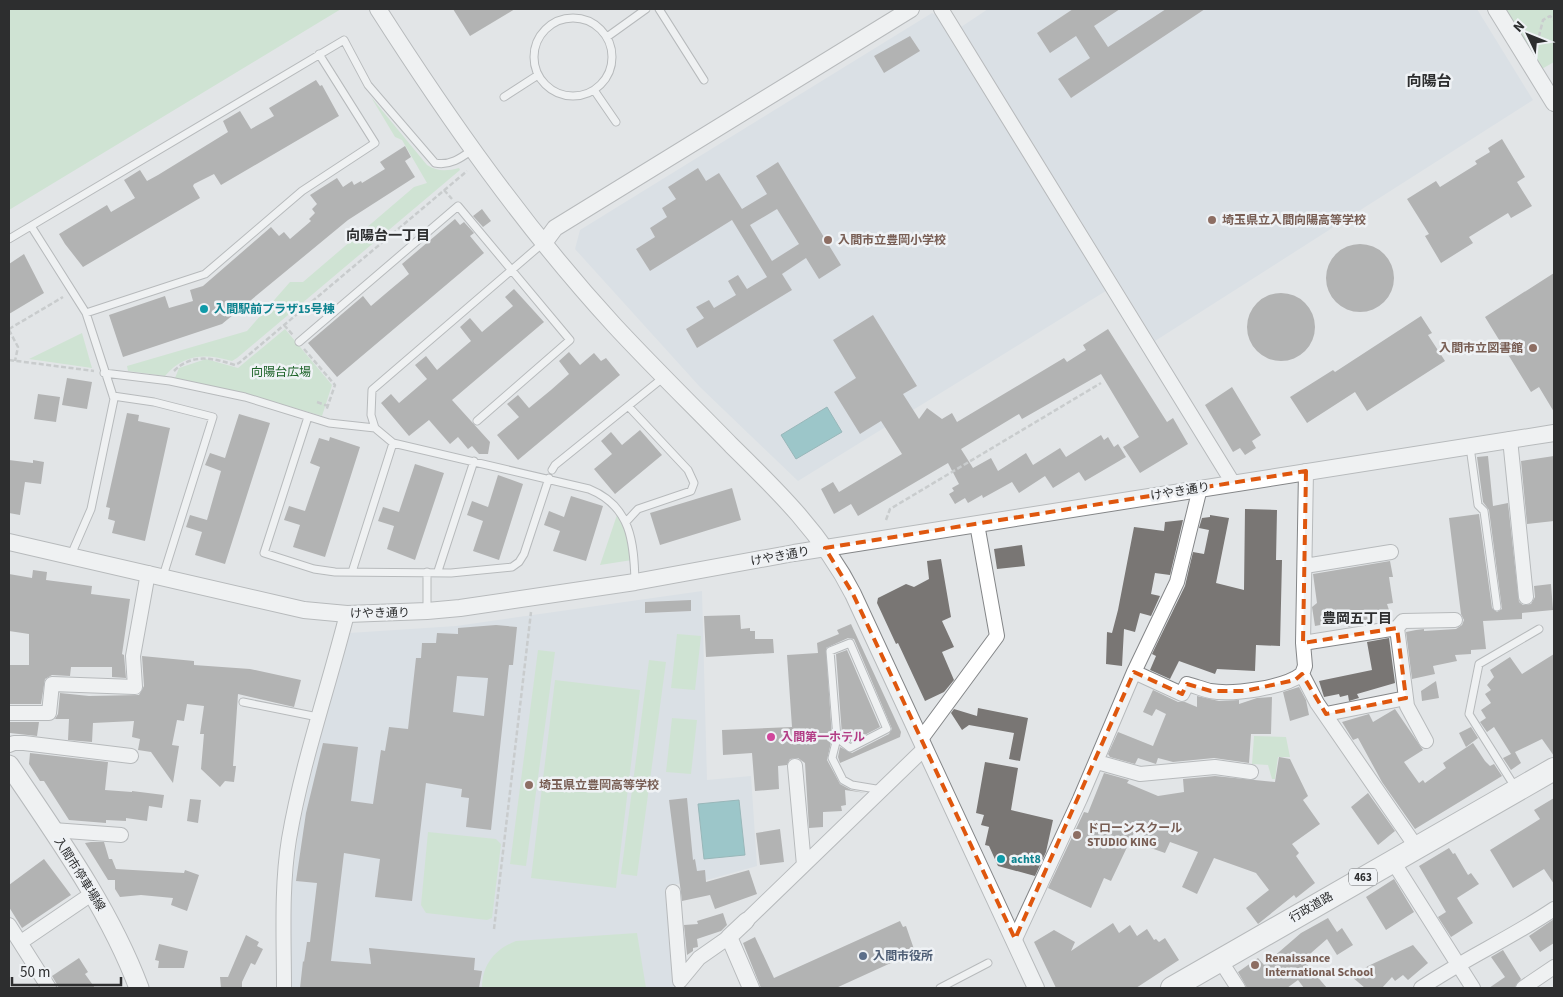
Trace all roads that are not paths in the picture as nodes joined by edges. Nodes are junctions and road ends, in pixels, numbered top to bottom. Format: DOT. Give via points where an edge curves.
graph roads {
  1 [pos="378,9"];
  2 [pos="646,9"];
  3 [pos="658,9"];
  4 [pos="910,9"];
  5 [pos="941,9"];
  6 [pos="1496,9"];
  7 [pos="607,37"];
  8 [pos="319,54"];
  9 [pos="538,75"];
  10 [pos="704,80"];
  11 [pos="594,90"];
  12 [pos="504,97"];
  13 [pos="1554,103"];
  14 [pos="616,122"];
  15 [pos="472,150"];
  16 [pos="31,226"];
  17 [pos="9,239"];
  18 [pos="544,243"];
  19 [pos="512,272"];
  20 [pos="86,313"];
  21 [pos="299,342"];
  22 [pos="104,373"];
  23 [pos="665,377"];
  24 [pos="113,396"];
  25 [pos="629,407"];
  26 [pos="308,417"];
  27 [pos="477,420"];
  28 [pos="375,428"];
  29 [pos="1554,433"];
  30 [pos="1510,439"];
  31 [pos="393,443"];
  32 [pos="1469,445"];
  33 [pos="474,460"];
  34 [pos="552,470"];
  35 [pos="1306,471"];
  36 [pos="549,478"];
  37 [pos="1233,483"];
  38 [pos="1200,488"];
  39 [pos="626,522"];
  40 [pos="977,524"];
  41 [pos="9,542"];
  42 [pos="825,548"];
  43 [pos="1391,552"];
  44 [pos="71,555"];
  45 [pos="1305,566"];
  46 [pos="438,571"];
  47 [pos="352,572"];
  48 [pos="427,572"];
  49 [pos="156,575"];
  50 [pos="635,582"];
  51 [pos="1526,597"];
  52 [pos="1497,607"];
  53 [pos="427,611"];
  54 [pos="347,614"];
  55 [pos="1455,620"];
  56 [pos="1397,628"];
  57 [pos="1539,628"];
  58 [pos="1303,643"];
  59 [pos="1134,672"];
  60 [pos="1302,674"];
  61 [pos="1406,698"];
  62 [pos="243,702"];
  63 [pos="9,713"];
  64 [pos="1326,714"];
  65 [pos="318,717"];
  66 [pos="837,738"];
  67 [pos="1426,741"];
  68 [pos="923,743"];
  69 [pos="9,745"];
  70 [pos="131,756"];
  71 [pos="1097,762"];
  72 [pos="9,765"];
  73 [pos="795,766"];
  74 [pos="1554,770"];
  75 [pos="1251,772"];
  76 [pos="882,790"];
  77 [pos="1517,790"];
  78 [pos="52,830"];
  79 [pos="121,835"];
  80 [pos="1417,848"];
  81 [pos="1392,860"];
  82 [pos="804,865"];
  83 [pos="673,892"];
  84 [pos="92,894"];
  85 [pos="1554,909"];
  86 [pos="746,921"];
  87 [pos="9,925"];
  88 [pos="729,937"];
  89 [pos="1015,939"];
  90 [pos="21,942"];
  91 [pos="1220,960"];
  92 [pos="988,963"];
  93 [pos="1459,963"];
  94 [pos="1554,967"];
  95 [pos="49,988"];
  96 [pos="139,988"];
  97 [pos="284,988"];
  98 [pos="751,988"];
  99 [pos="940,988"];
  100 [pos="1036,988"];
  101 [pos="1172,988"];
  102 [pos="1238,988"];
  103 [pos="1421,988"];
  104 [pos="1473,988"];
  105 [pos="1523,988"];
  1 -- 15 [label="street"];
  2 -- 7 [label="lane"];
  3 -- 10 [label="lane"];
  4 -- 18 [label="street" via="555,228"];
  5 -- 37 [label="street"];
  6 -- 13 [label="street"];
  7 -- 9 [label="lane" via="586,20 560,20 549,26 535,49"];
  7 -- 11 [label="lane" via="611,48 609,72"];
  8 -- 15 [label="lane" via="344,40 368,85 436,163 442,165 458,160"];
  8 -- 16 [label="lane"];
  8 -- 20 [label="lane" via="375,143 302,191 205,274"];
  9 -- 11 [label="lane" via="546,85 569,96"];
  9 -- 12 [label="lane"];
  11 -- 14 [label="lane"];
  15 -- 18 [label="street"];
  16 -- 17 [label="lane"];
  16 -- 20 [label="lane"];
  18 -- 19 [label="lane"];
  18 -- 23 [label="street" via="598,308"];
  19 -- 21 [label="lane" via="458,206"];
  19 -- 27 [label="lane" via="570,340"];
  19 -- 28 [label="lane" via="372,390 370,415"];
  20 -- 22 [label="lane"];
  22 -- 24 [label="lane"];
  22 -- 26 [label="lane" via="170,381 245,397"];
  23 -- 25 [label="lane"];
  23 -- 42 [label="street" via="784,497"];
  24 -- 44 [label="lane" via="114,408 91,509"];
  24 -- 49 [label="lane" via="214,417"];
  25 -- 34 [label="lane"];
  25 -- 39 [label="lane" via="688,470 694,483 691,491 638,509"];
  26 -- 28 [label="lane"];
  26 -- 47 [label="lane" via="264,553 314,569"];
  28 -- 31 [label="lane"];
  29 -- 30 [label="street, けやき通り"];
  30 -- 32 [label="street, けやき通り"];
  30 -- 51 [label="street"];
  31 -- 33 [label="lane"];
  31 -- 47 [label="lane"];
  32 -- 35 [label="street, けやき通り"];
  32 -- 52 [label="lane" via="1478,505 1484,511"];
  33 -- 36 [label="lane"];
  33 -- 46 [label="lane"];
  35 -- 37 [label="street, けやき通り"];
  35 -- 45 [label="street"];
  36 -- 39 [label="lane" via="602,494 620,511"];
  36 -- 46 [label="lane" via="519,562 512,567 478,572"];
  37 -- 38 [label="street, けやき通り"];
  38 -- 40 [label="street, けやき通り"];
  38 -- 59 [label="street" via="1177,582"];
  39 -- 50 [label="lane" via="634,548"];
  40 -- 42 [label="street, けやき通り"];
  40 -- 68 [label="street" via="997,636"];
  41 -- 44 [label="street, けやき通り"];
  42 -- 50 [label="street, けやき通り"];
  42 -- 68 [label="street" via="853,594"];
  43 -- 45 [label="street"];
  44 -- 49 [label="street, けやき通り"];
  45 -- 58 [label="street"];
  46 -- 48 [label="lane"];
  47 -- 48 [label="lane"];
  48 -- 53 [label="lane"];
  49 -- 54 [label="street, けやき通り" via="284,606"];
  49 -- 63 [label="street" via="133,656 135,687 52,684 49,713"];
  50 -- 53 [label="street, けやき通り"];
  53 -- 54 [label="street, けやき通り"];
  54 -- 65 [label="street"];
  55 -- 56 [label="street" via="1403,621"];
  56 -- 58 [label="street"];
  56 -- 61 [label="street"];
  57 -- 77 [label="lane" via="1479,664 1468,714"];
  58 -- 60 [label="street" via="1305,666"];
  59 -- 60 [label="street" via="1182,694 1187,684 1211,691 1245,691 1295,680"];
  59 -- 71 [label="street"];
  60 -- 64 [label="street"];
  61 -- 64 [label="street"];
  61 -- 67 [label="street"];
  62 -- 65 [label="lane"];
  64 -- 80 [label="street"];
  65 -- 97 [label="street" via="289,840 284,907"];
  66 -- 66 [label="lane" via="830,651 850,643 887,729 850,748"];
  66 -- 76 [label="lane" via="832,758 842,780"];
  68 -- 76 [label="street"];
  68 -- 89 [label="street"];
  69 -- 70 [label="street" via="14,742"];
  71 -- 75 [label="street" via="1140,774 1215,767"];
  71 -- 89 [label="street"];
  72 -- 78 [label="main road, 入間市停車場線"];
  73 -- 82 [label="street"];
  74 -- 77 [label="highway, 行政道路 / 463"];
  76 -- 82 [label="street"];
  77 -- 80 [label="highway, 行政道路 / 463"];
  78 -- 79 [label="street"];
  78 -- 84 [label="main road, 入間市停車場線"];
  80 -- 81 [label="highway, 行政道路 / 463"];
  81 -- 91 [label="highway, 行政道路 / 463"];
  81 -- 93 [label="street"];
  82 -- 86 [label="street"];
  83 -- 88 [label="street" via="680,981 699,958"];
  84 -- 90 [label="street"];
  84 -- 96 [label="main road, 入間市停車場線" via="129,961"];
  85 -- 93 [label="street" via="1520,932"];
  86 -- 88 [label="street"];
  87 -- 90 [label="street"];
  88 -- 98 [label="street"];
  89 -- 100 [label="street"];
  90 -- 95 [label="street"];
  91 -- 101 [label="highway, 行政道路 / 463"];
  91 -- 102 [label="street"];
  92 -- 99 [label="lane"];
  93 -- 103 [label="street"];
  93 -- 104 [label="street"];
  94 -- 105 [label="street"];
}
